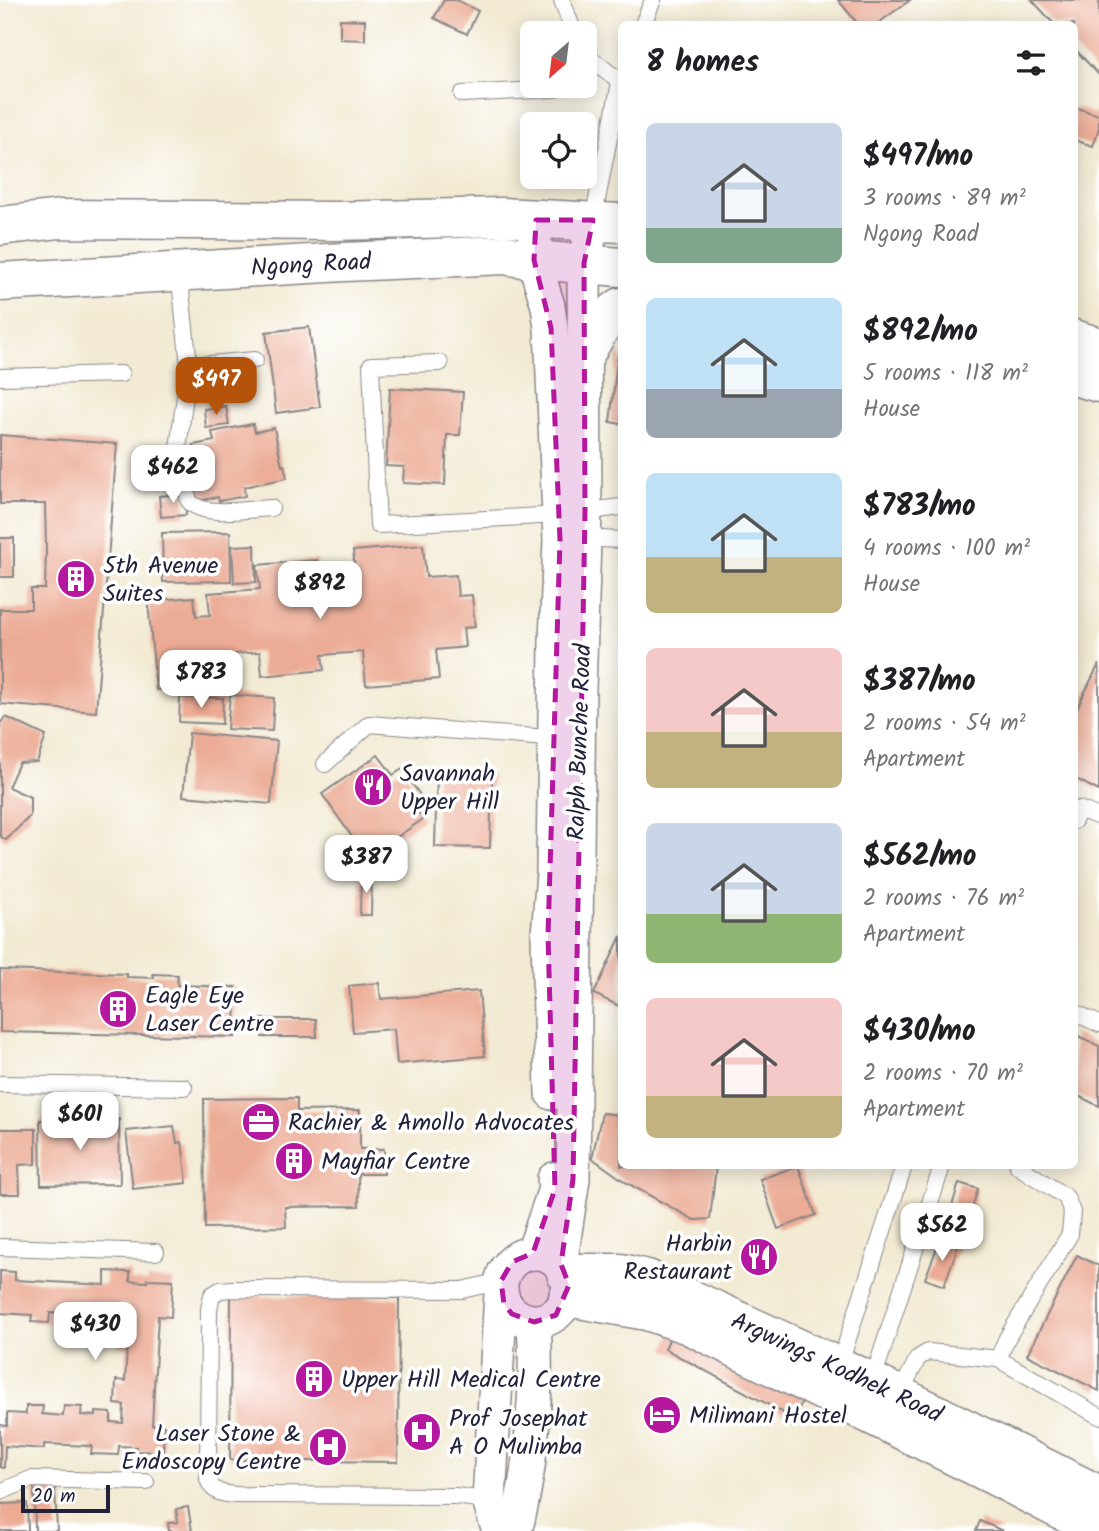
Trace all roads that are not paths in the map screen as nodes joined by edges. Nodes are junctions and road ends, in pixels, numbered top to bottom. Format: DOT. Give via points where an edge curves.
graph roads {
  1 [pos="562,0"];
  2 [pos="653,0"];
  3 [pos="570,21"];
  4 [pos="644,21"];
  5 [pos="597,70"];
  6 [pos="618,78"];
  7 [pos="520,91"];
  8 [pos="462,94"];
  9 [pos="618,101"];
  10 [pos="536,220"];
  11 [pos="607,222"];
  12 [pos="0,226"];
  13 [pos="534,260"];
  14 [pos="584,263"];
  15 [pos="618,267"];
  16 [pos="179,271"];
  17 [pos="0,282"];
  18 [pos="618,309"];
  19 [pos="1078,340"];
  20 [pos="1099,347"];
  21 [pos="585,354"];
  22 [pos="255,360"];
  23 [pos="440,363"];
  24 [pos="189,366"];
  25 [pos="121,374"];
  26 [pos="0,377"];
  27 [pos="1078,377"];
  28 [pos="1099,383"];
  29 [pos="271,508"];
  30 [pos="618,508"];
  31 [pos="572,526"];
  32 [pos="618,539"];
  33 [pos="566,740"];
  34 [pos="326,764"];
  35 [pos="1078,812"];
  36 [pos="1099,817"];
  37 [pos="1078,1014"];
  38 [pos="1099,1024"];
  39 [pos="0,1084"];
  40 [pos="184,1087"];
  41 [pos="904,1169"];
  42 [pos="941,1169"];
  43 [pos="1023,1169"];
  44 [pos="0,1247"];
  45 [pos="156,1252"];
  46 [pos="557,1272"];
  47 [pos="501,1287"];
  48 [pos="534,1322"];
  49 [pos="998,1359"];
  50 [pos="868,1394"];
  51 [pos="1099,1416"];
  52 [pos="146,1482"];
  53 [pos="0,1492"];
  54 [pos="1099,1495"];
  55 [pos="494,1516"];
  56 [pos="519,1516"];
  57 [pos="1099,1530"];
  1 -- 3 [label="lane"];
  2 -- 4 [label="lane"];
  5 -- 6 [label="lane"];
  7 -- 8 [label="lane"];
  9 -- 11 [label="lane"];
  10 -- 11 [label="main road, Ngong Road"];
  10 -- 12 [label="main road, Ngong Road" via="60,219"];
  10 -- 13 [label="street, Ralph Bunche Road"];
  11 -- 14 [label="street, Ralph Bunche Road"];
  13 -- 14 [label="main road, Ngong Road"];
  13 -- 16 [label="main road, Ngong Road" via="505,255"];
  13 -- 31 [label="street, Ralph Bunche Road" via="548,306"];
  14 -- 15 [label="main road, Ngong Road"];
  14 -- 21 [label="street, Ralph Bunche Road"];
  16 -- 17 [label="main road, Ngong Road"];
  16 -- 24 [label="lane"];
  18 -- 21 [label="main road" via="596,332"];
  19 -- 20 [label="main road"];
  21 -- 31 [label="street, Ralph Bunche Road"];
  22 -- 24 [label="lane"];
  23 -- 31 [label="lane" via="371,365 378,525"];
  24 -- 29 [label="lane" via="178,448 189,501 206,511"];
  25 -- 26 [label="lane"];
  27 -- 28 [label="main road"];
  30 -- 31 [label="lane"];
  31 -- 32 [label="lane"];
  31 -- 33 [label="street, Ralph Bunche Road"];
  33 -- 34 [label="lane" via="369,724"];
  33 -- 46 [label="street, Ralph Bunche Road" via="562,933 573,1179"];
  35 -- 36 [label="lane"];
  37 -- 38 [label="lane"];
  39 -- 40 [label="lane"];
  41 -- 50 [label="lane"];
  42 -- 50 [label="lane"];
  43 -- 49 [label="lane" via="1066,1197 1072,1212 1070,1234"];
  44 -- 45 [label="lane"];
  46 -- 47 [label="street" via="522,1256 512,1262"];
  46 -- 48 [label="street" via="556,1315"];
  46 -- 50 [label="main road, Argwings Kodhek Road" via="621,1273 647,1279"];
  47 -- 48 [label="street" via="504,1304 512,1314"];
  47 -- 55 [label="street"];
  47 -- 55 [label="lane" via="232,1289 220,1290 209,1301 208,1479 217,1492 455,1496"];
  48 -- 56 [label="street" via="537,1367"];
  49 -- 50 [label="lane" via="928,1352"];
  49 -- 51 [label="lane"];
  50 -- 54 [label="main road, Argwings Kodhek Road"];
  50 -- 57 [label="main road, Argwings Kodhek Road" via="990,1474"];
  52 -- 53 [label="lane" via="31,1479"];
  55 -- 56 [label="lane"];
}
